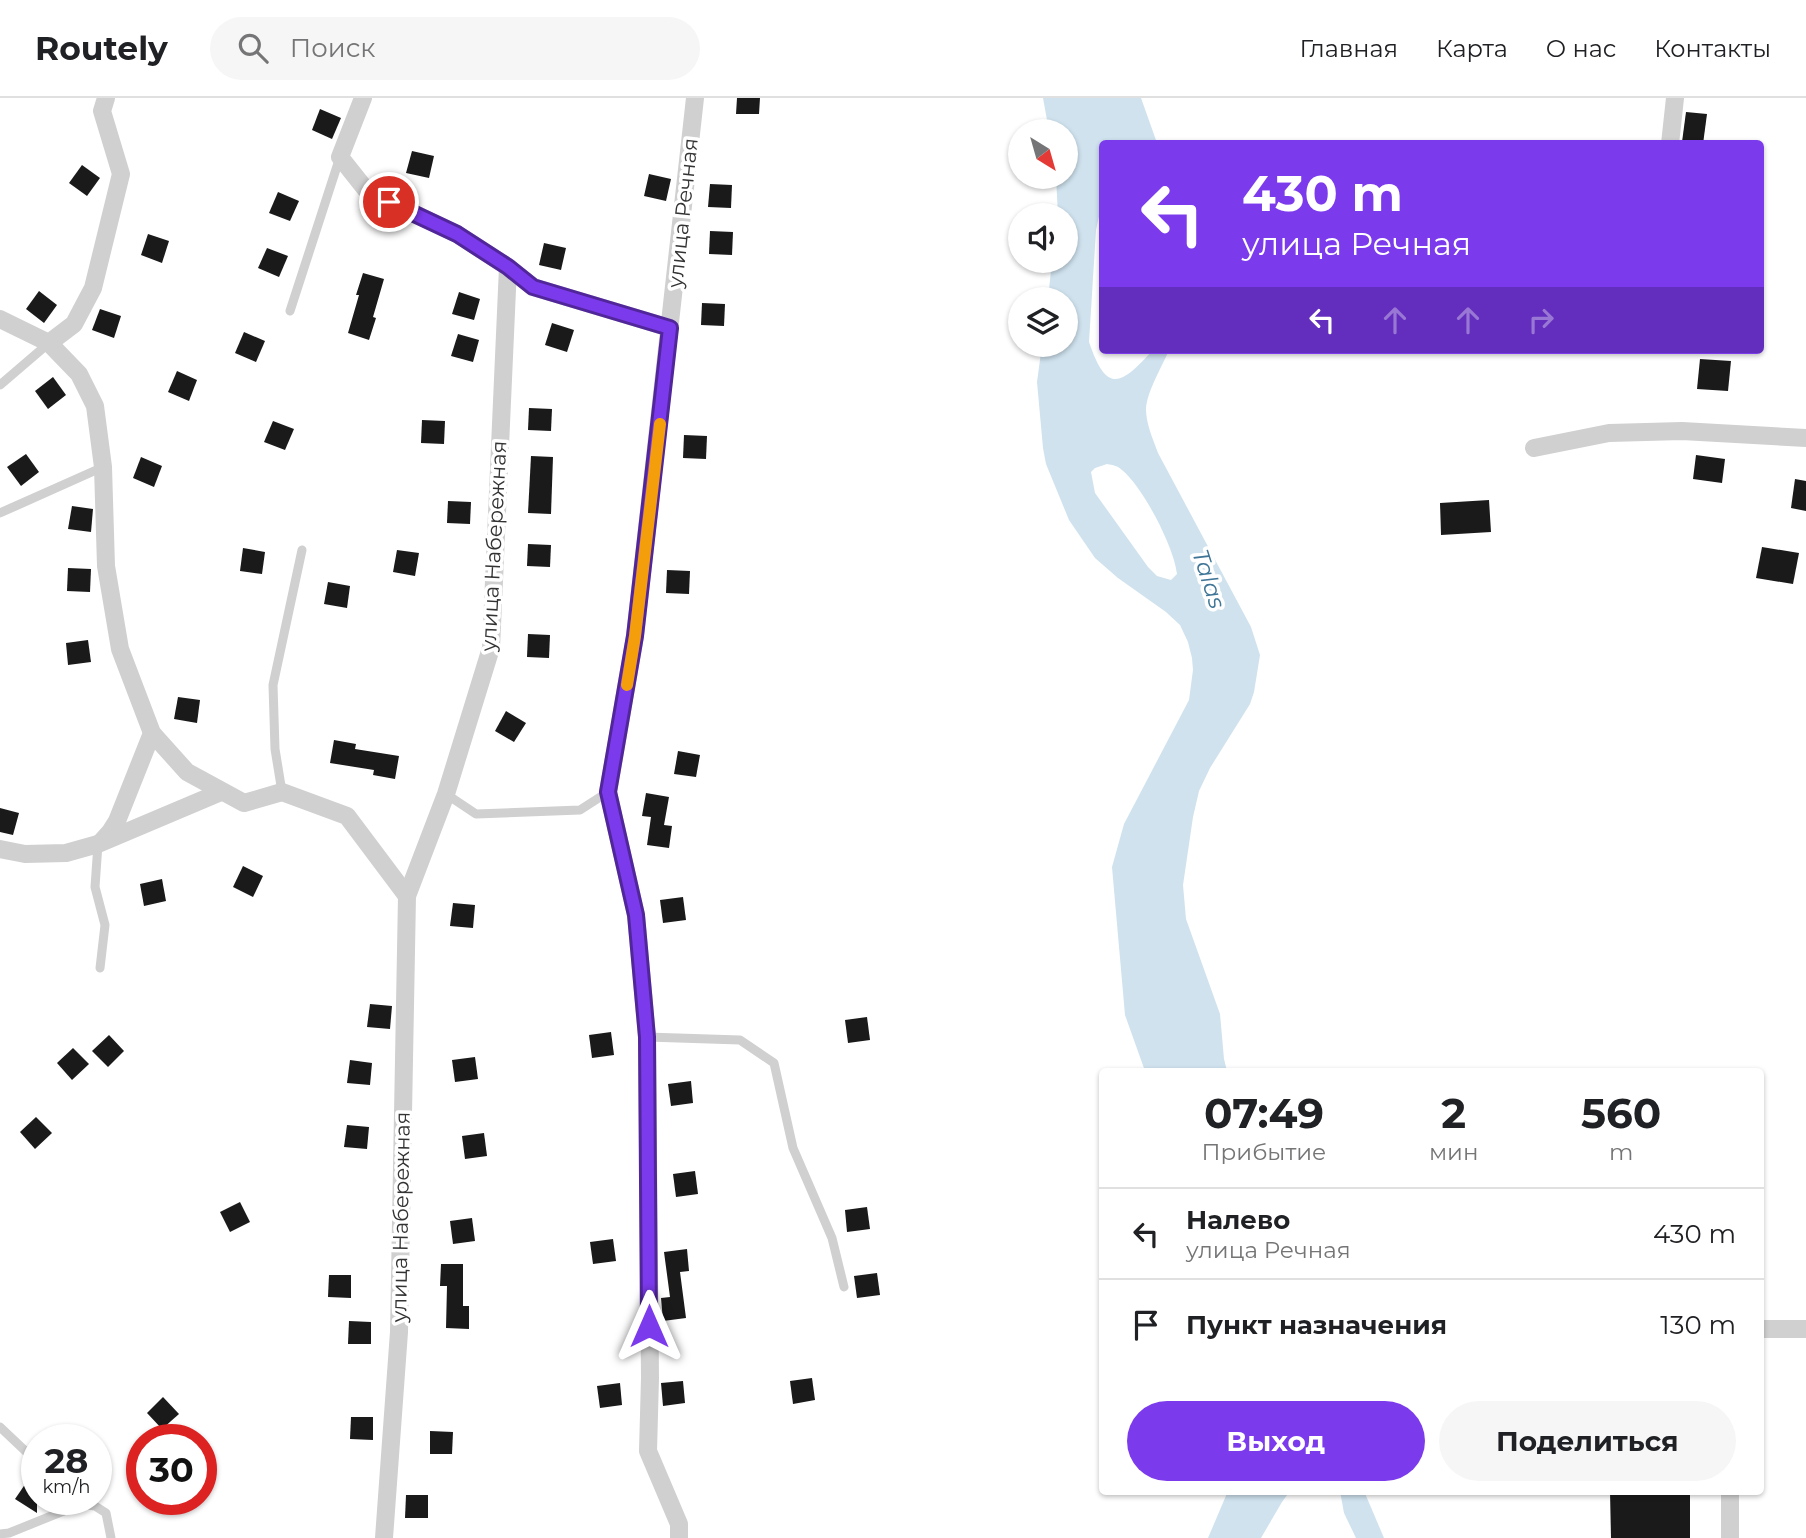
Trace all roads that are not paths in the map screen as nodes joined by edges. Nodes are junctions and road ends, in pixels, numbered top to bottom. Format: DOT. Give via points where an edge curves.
graph roads {
  1 [pos="106,98"];
  2 [pos="363,98"];
  3 [pos="695,98"];
  4 [pos="1675,98"];
  5 [pos="1670,140"];
  6 [pos="340,157"];
  7 [pos="508,267"];
  8 [pos="290,311"];
  9 [pos="0,319"];
  10 [pos="670,328"];
  11 [pos="49,343"];
  12 [pos="0,385"];
  13 [pos="1806,438"];
  14 [pos="1534,448"];
  15 [pos="103,467"];
  16 [pos="0,513"];
  17 [pos="302,550"];
  18 [pos="152,733"];
  19 [pos="220,792"];
  20 [pos="282,792"];
  21 [pos="608,792"];
  22 [pos="446,794"];
  23 [pos="98,844"];
  24 [pos="0,849"];
  25 [pos="407,896"];
  26 [pos="100,968"];
  27 [pos="647,1037"];
  28 [pos="844,1287"];
  29 [pos="1764,1329"];
  30 [pos="1806,1329"];
  31 [pos="0,1427"];
  32 [pos="21,1447"];
  33 [pos="1730,1495"];
  34 [pos="49,1515"];
  35 [pos="106,1515"];
  36 [pos="0,1534"];
  37 [pos="111,1538"];
  38 [pos="384,1538"];
  39 [pos="679,1538"];
  40 [pos="1730,1538"];
  1 -- 11 [label="street" via="102,111 121,174 93,288 74,324"];
  2 -- 6 [label="street"];
  3 -- 10 [label="street, улица Речная"];
  4 -- 5 [label="street"];
  6 -- 7 [label="street" via="367,191 457,234"];
  6 -- 8 [label="lane"];
  7 -- 10 [label="street" via="533,287"];
  7 -- 22 [label="street, улица Набережная" via="491,648"];
  9 -- 11 [label="street"];
  10 -- 21 [label="street, улица Речная" via="635,636"];
  11 -- 12 [label="lane"];
  11 -- 15 [label="street" via="79,374 95,406"];
  13 -- 14 [label="street" via="1682,431 1609,433"];
  15 -- 16 [label="lane"];
  15 -- 18 [label="street" via="106,566 120,649"];
  17 -- 20 [label="lane" via="273,685"];
  18 -- 19 [label="street" via="187,772"];
  18 -- 23 [label="street" via="117,821"];
  19 -- 20 [label="street" via="244,803"];
  19 -- 23 [label="street"];
  20 -- 25 [label="street" via="347,816"];
  21 -- 22 [label="lane" via="580,810 476,814"];
  21 -- 27 [label="street, улица Речная" via="636,915"];
  22 -- 25 [label="street, улица Набережная"];
  23 -- 24 [label="street" via="66,853"];
  23 -- 26 [label="lane" via="95,887 105,925"];
  25 -- 38 [label="street, улица Набережная" via="399,1332"];
  27 -- 28 [label="lane" via="740,1040 774,1063 793,1148 832,1238"];
  27 -- 39 [label="street, улица Речная" via="648,1451 679,1524"];
  29 -- 30 [label="street"];
  31 -- 32 [label="lane"];
  33 -- 40 [label="street"];
  34 -- 36 [label="lane"];
  35 -- 37 [label="lane"];
}
